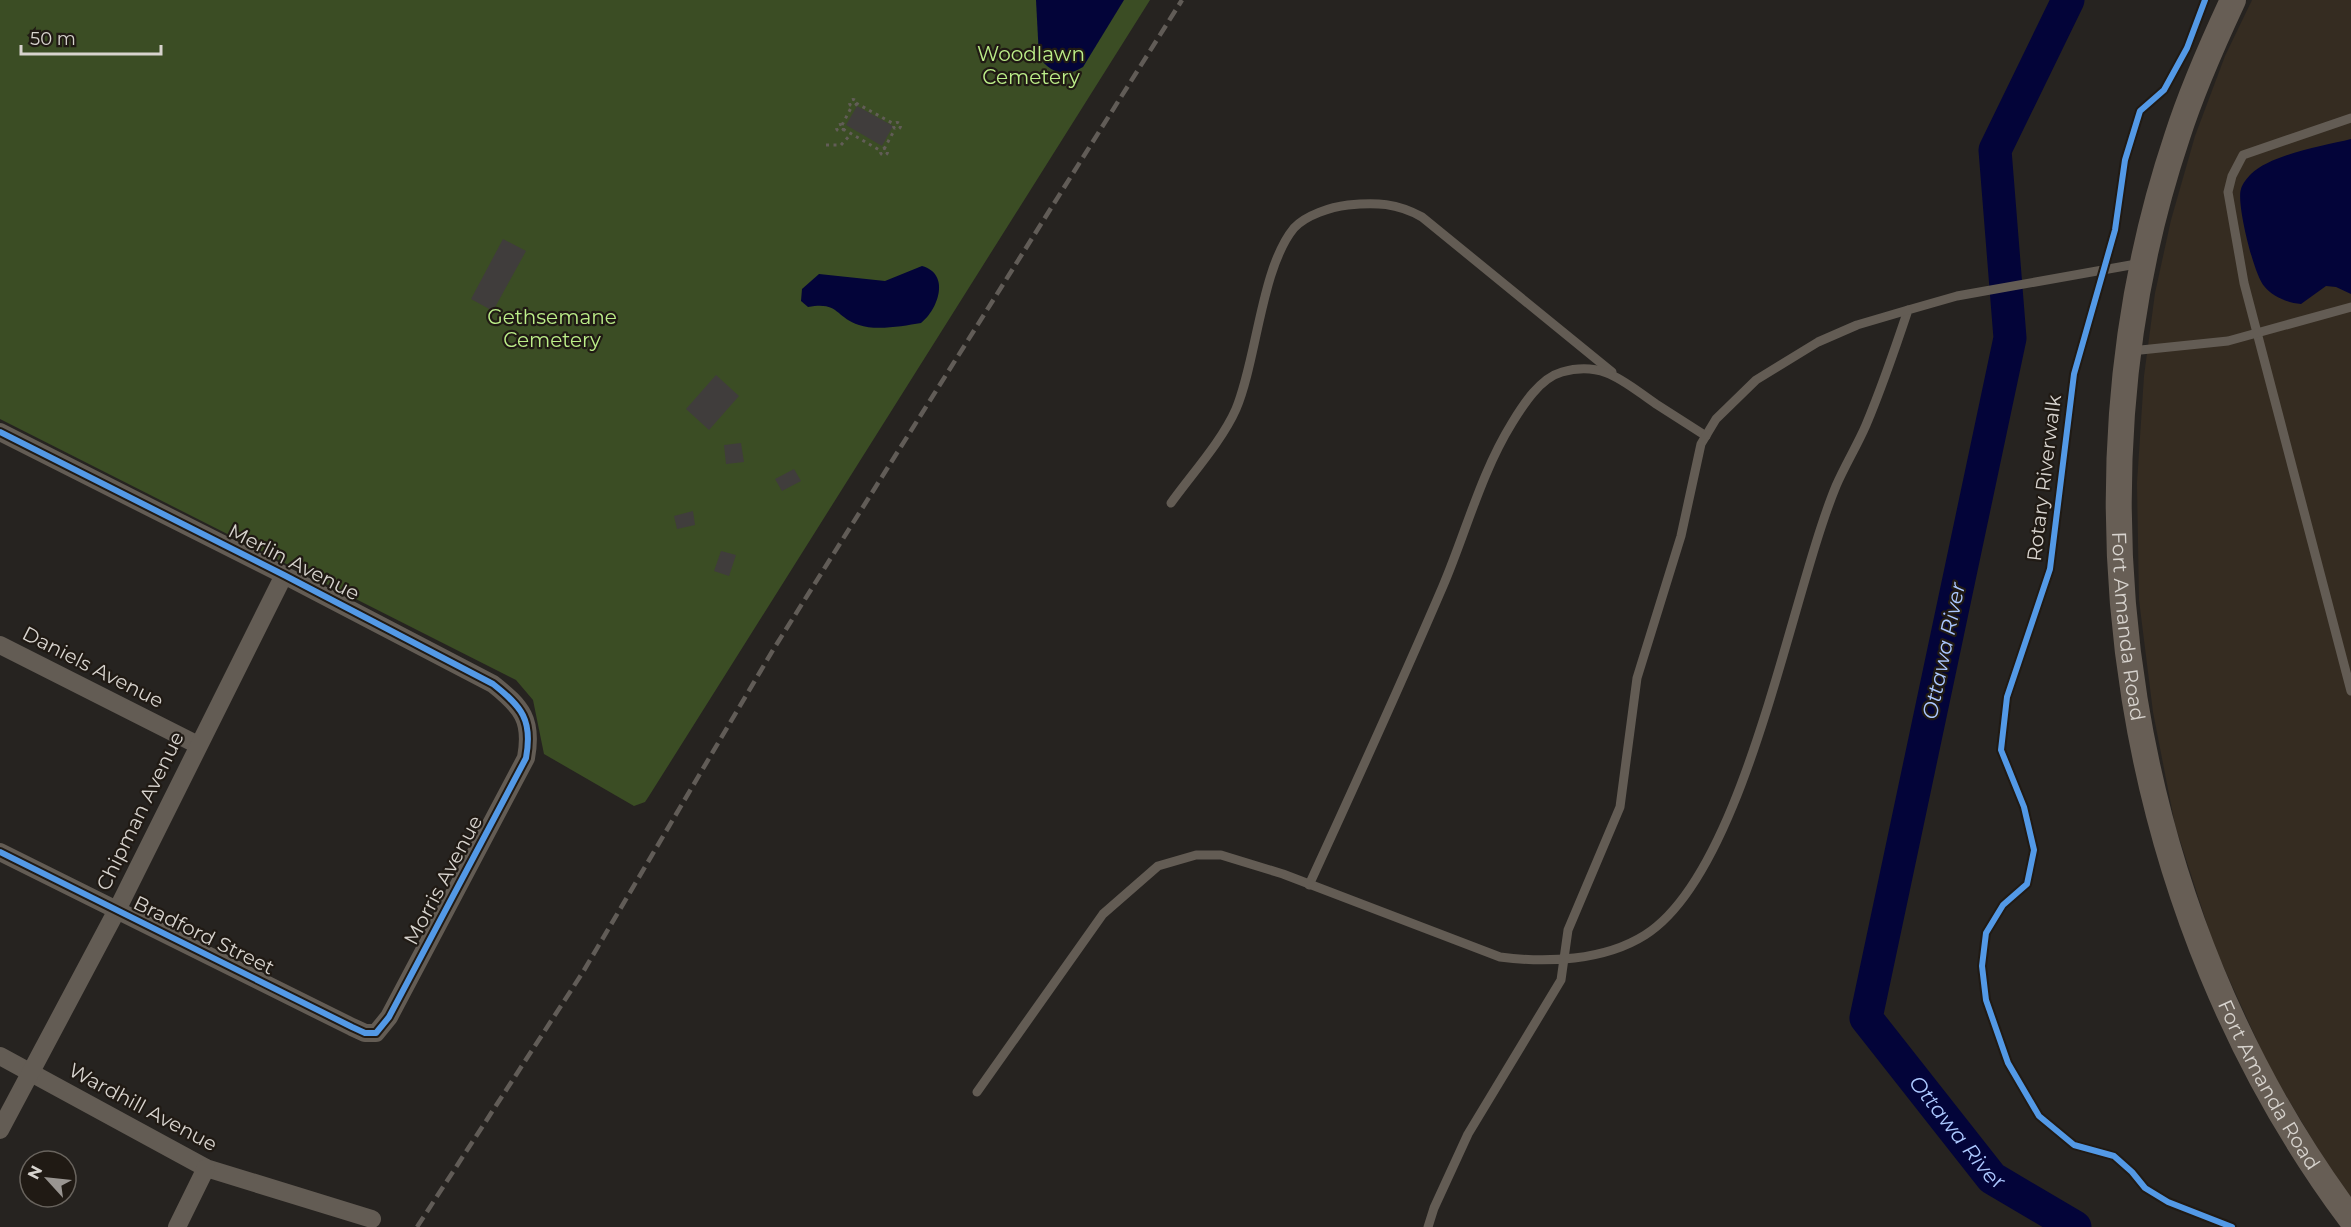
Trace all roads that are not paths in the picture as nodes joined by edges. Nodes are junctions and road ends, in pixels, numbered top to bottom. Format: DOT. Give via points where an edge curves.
graph roads {
  1 [pos="2233,0"];
  2 [pos="2351,118"];
  3 [pos="2144,263"];
  4 [pos="2351,307"];
  5 [pos="1908,310"];
  6 [pos="2256,332"];
  7 [pos="2129,352"];
  8 [pos="1617,376"];
  9 [pos="0,432"];
  10 [pos="1706,436"];
  11 [pos="1171,503"];
  12 [pos="284,575"];
  13 [pos="0,645"];
  14 [pos="2351,691"];
  15 [pos="198,745"];
  16 [pos="526,758"];
  17 [pos="0,852"];
  18 [pos="1309,885"];
  19 [pos="117,910"];
  20 [pos="1564,958"];
  21 [pos="389,1017"];
  22 [pos="0,1056"];
  23 [pos="30,1072"];
  24 [pos="977,1092"];
  25 [pos="0,1130"];
  26 [pos="206,1168"];
  27 [pos="372,1219"];
  28 [pos="2351,1219"];
  29 [pos="177,1227"];
  30 [pos="1428,1227"];
  1 -- 3 [label="street, Fort Amanda Road" via="2200,71 2176,140"];
  2 -- 6 [label="lane" via="2243,155 2232,176 2228,192"];
  3 -- 5 [label="lane" via="1957,296"];
  3 -- 7 [label="street, Fort Amanda Road"];
  4 -- 6 [label="lane"];
  5 -- 10 [label="lane" via="1818,342 1756,380 1730,402"];
  5 -- 20 [label="lane" via="1886,376 1836,486 1746,770 1707,860 1689,889 1646,935 1589,956"];
  6 -- 7 [label="lane" via="2228,341"];
  6 -- 14 [label="lane"];
  7 -- 28 [label="street, Fort Amanda Road" via="2121,422 2120,563 2133,689 2156,807 2191,920 2219,992 2270,1096"];
  8 -- 10 [label="lane"];
  8 -- 11 [label="lane" via="1422,217 1377,202 1338,206 1295,227 1285,244 1235,411"];
  8 -- 18 [label="lane" via="1582,369 1561,372 1528,398 1511,424 1383,724"];
  9 -- 12 [label="street, Merlin Avenue"];
  10 -- 20 [label="lane" via="1694,470 1681,536 1637,678 1620,807 1568,930"];
  12 -- 15 [label="street, Chipman Avenue"];
  12 -- 16 [label="street, Merlin Avenue" via="492,684 519,708 529,726"];
  13 -- 15 [label="street, Daniels Avenue"];
  15 -- 19 [label="street, Chipman Avenue"];
  16 -- 21 [label="street, Morris Avenue"];
  17 -- 19 [label="street, Bradford Street"];
  18 -- 20 [label="lane" via="1500,957 1527,961"];
  18 -- 24 [label="lane" via="1221,855 1196,855 1158,866 1103,914"];
  19 -- 21 [label="street, Bradford Street" via="365,1033 376,1034"];
  19 -- 23 [label="street, Chipman Avenue"];
  20 -- 30 [label="lane" via="1561,980 1468,1134"];
  22 -- 23 [label="street, Wardhill Avenue"];
  23 -- 25 [label="street, Chipman Avenue"];
  23 -- 26 [label="street, Wardhill Avenue"];
  26 -- 27 [label="street, Wardhill Avenue"];
  26 -- 29 [label="street"];
}
